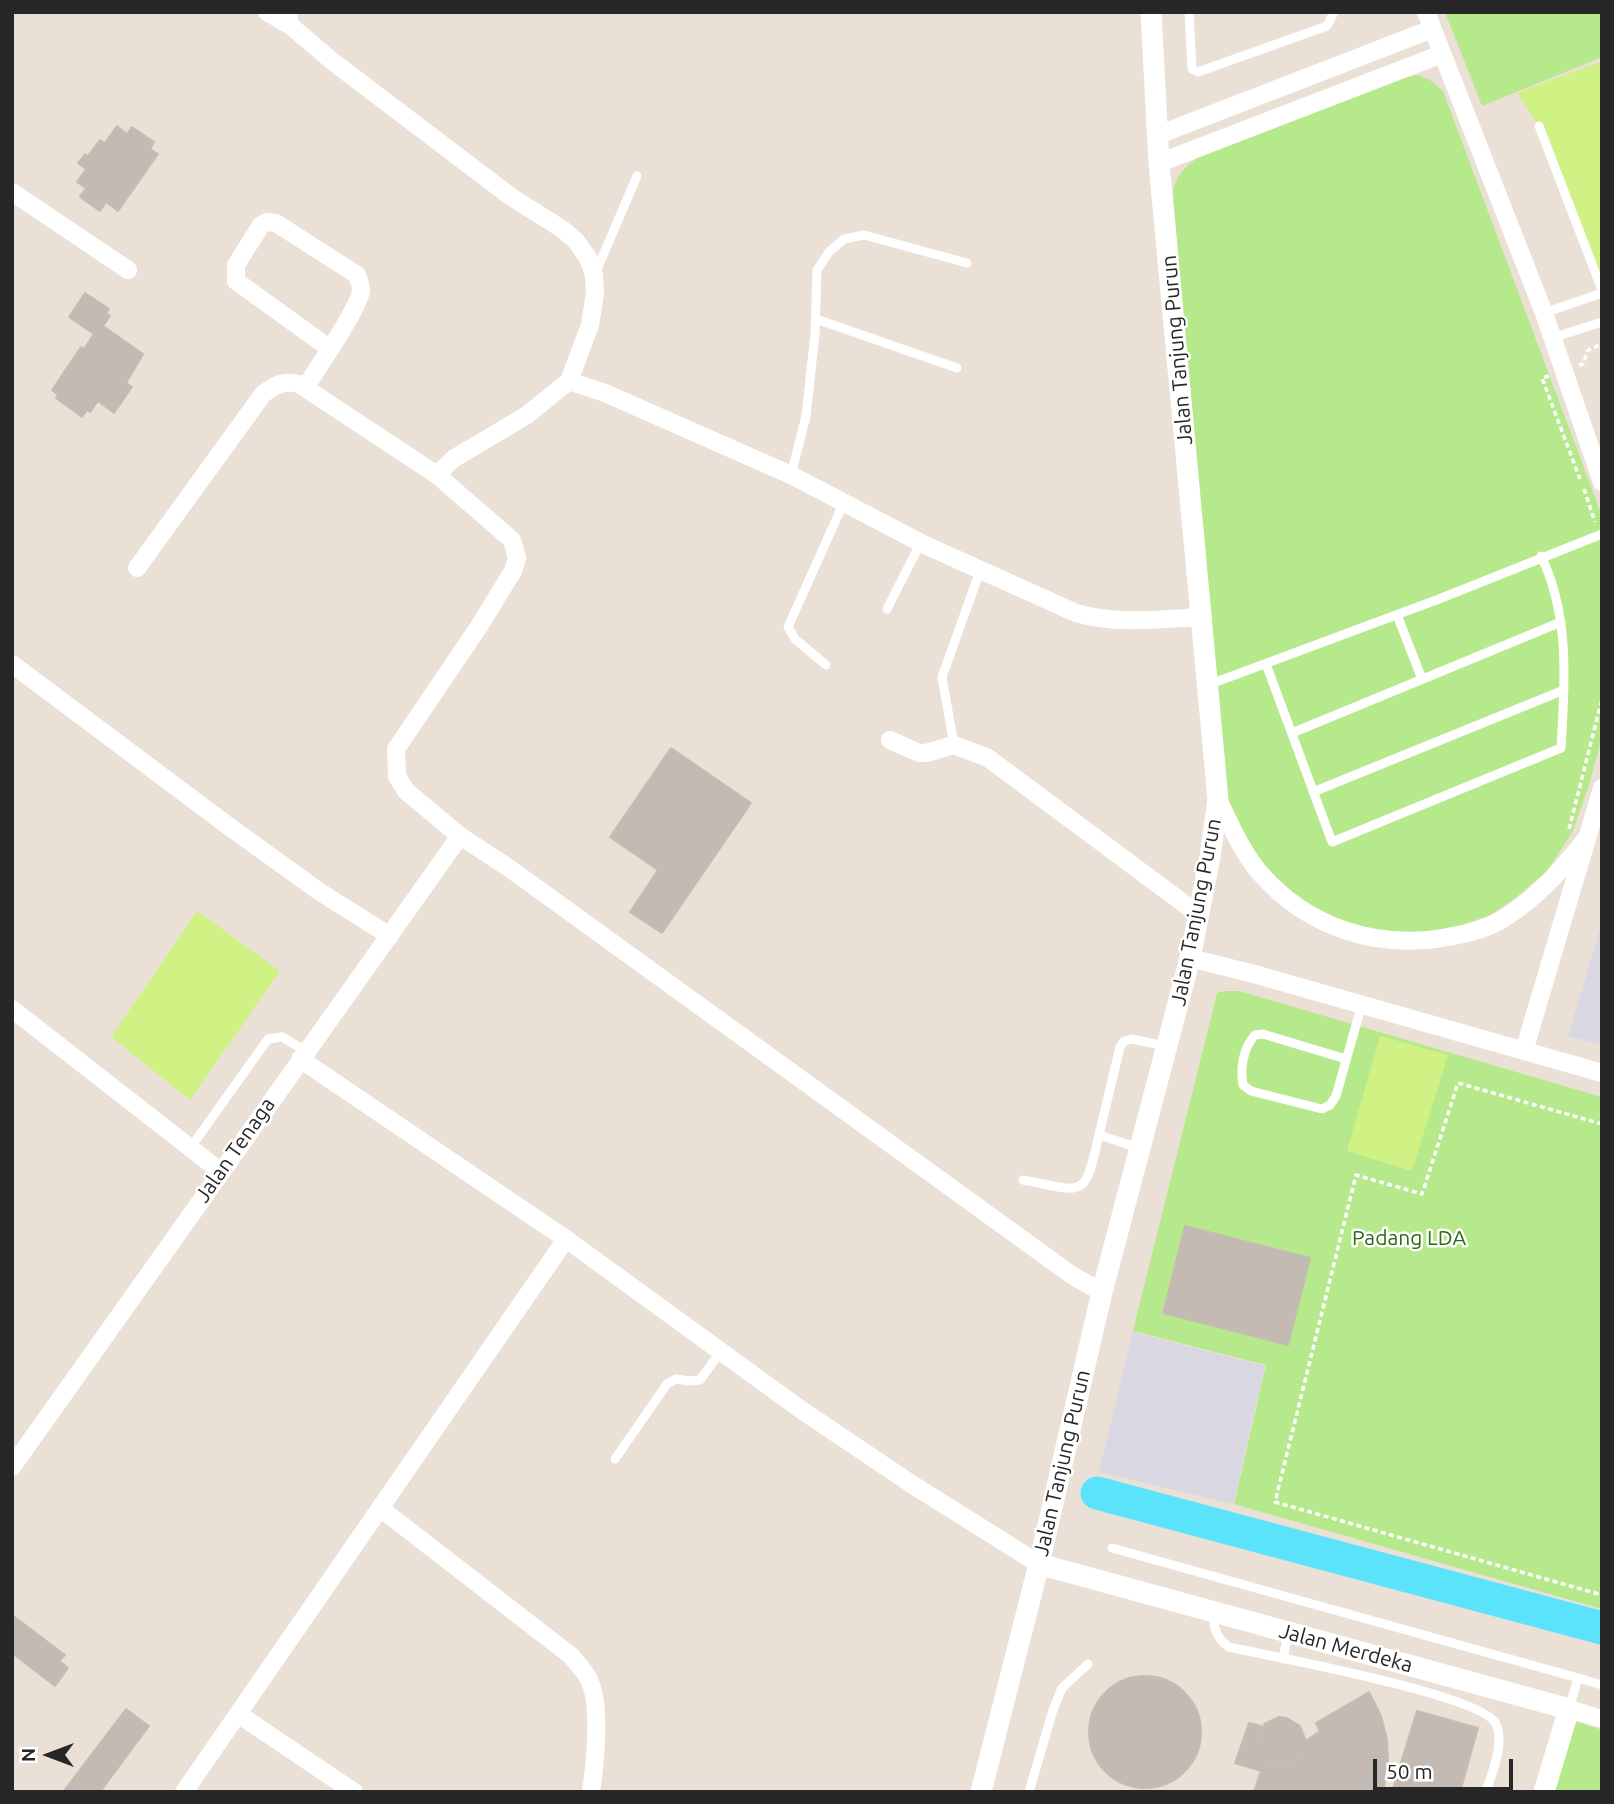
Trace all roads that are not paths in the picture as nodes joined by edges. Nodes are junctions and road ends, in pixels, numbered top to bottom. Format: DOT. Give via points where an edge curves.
graph roads {
  1 [pos="267,12"];
  2 [pos="1151,12"];
  3 [pos="1189,12"];
  4 [pos="1334,12"];
  5 [pos="289,19"];
  6 [pos="1429,20"];
  7 [pos="1442,54"];
  8 [pos="1539,126"];
  9 [pos="1158,135"];
  10 [pos="1159,163"];
  11 [pos="637,176"];
  12 [pos="12,192"];
  13 [pos="967,263"];
  14 [pos="128,270"];
  15 [pos="594,275"];
  16 [pos="1602,292"];
  17 [pos="1544,313"];
  18 [pos="816,319"];
  19 [pos="1602,322"];
  20 [pos="1552,338"];
  21 [pos="329,348"];
  22 [pos="957,368"];
  23 [pos="569,381"];
  24 [pos="305,388"];
  25 [pos="437,475"];
  26 [pos="791,475"];
  27 [pos="1602,482"];
  28 [pos="844,502"];
  29 [pos="1602,534"];
  30 [pos="921,542"];
  31 [pos="1541,556"];
  32 [pos="137,568"];
  33 [pos="980,571"];
  34 [pos="887,609"];
  35 [pos="1397,615"];
  36 [pos="1203,617"];
  37 [pos="1561,622"];
  38 [pos="12,664"];
  39 [pos="1266,664"];
  40 [pos="826,665"];
  41 [pos="1422,679"];
  42 [pos="1207,686"];
  43 [pos="1564,690"];
  44 [pos="1292,733"];
  45 [pos="890,740"];
  46 [pos="954,745"];
  47 [pos="1602,788"];
  48 [pos="1313,792"];
  49 [pos="1218,799"];
  50 [pos="460,836"];
  51 [pos="1587,838"];
  52 [pos="1198,914"];
  53 [pos="390,936"];
  54 [pos="1190,958"];
  55 [pos="1362,1004"];
  56 [pos="12,1009"];
  57 [pos="1167,1046"];
  58 [pos="1524,1051"];
  59 [pos="303,1055"];
  60 [pos="1346,1059"];
  61 [pos="1602,1073"];
  62 [pos="1100,1135"];
  63 [pos="191,1147"];
  64 [pos="1141,1149"];
  65 [pos="220,1171"];
  66 [pos="1023,1180"];
  67 [pos="566,1239"];
  68 [pos="1102,1292"];
  69 [pos="721,1351"];
  70 [pos="615,1459"];
  71 [pos="12,1467"];
  72 [pos="380,1508"];
  73 [pos="1112,1548"];
  74 [pos="1039,1564"];
  75 [pos="1214,1612"];
  76 [pos="1288,1632"];
  77 [pos="1283,1659"];
  78 [pos="1088,1664"];
  79 [pos="1577,1678"];
  80 [pos="1425,1680"];
  81 [pos="1602,1685"];
  82 [pos="1569,1709"];
  83 [pos="238,1714"];
  84 [pos="1602,1719"];
  85 [pos="184,1792"];
  86 [pos="354,1792"];
  87 [pos="591,1792"];
  88 [pos="981,1792"];
  89 [pos="1030,1792"];
  90 [pos="1486,1792"];
  91 [pos="1544,1792"];
  1 -- 5 [label="street"];
  2 -- 9 [label="street, Jalan Tanjung Purun"];
  3 -- 4 [label="lane" via="1192,69 1198,72 1327,26"];
  5 -- 15 [label="street" via="332,61 510,196 562,229 588,258"];
  6 -- 7 [label="street"];
  6 -- 9 [label="street"];
  7 -- 10 [label="street"];
  7 -- 17 [label="street"];
  8 -- 16 [label="lane"];
  9 -- 10 [label="street, Jalan Tanjung Purun"];
  10 -- 36 [label="street, Jalan Tanjung Purun"];
  11 -- 15 [label="lane"];
  12 -- 14 [label="street"];
  13 -- 18 [label="lane" via="864,235 844,239 817,270"];
  15 -- 23 [label="street" via="590,326"];
  16 -- 17 [label="lane"];
  17 -- 20 [label="street"];
  18 -- 22 [label="lane"];
  18 -- 26 [label="lane" via="806,416"];
  19 -- 20 [label="lane"];
  20 -- 27 [label="street"];
  21 -- 21 [label="street" via="358,301 357,275 276,223 261,225 236,265 236,281"];
  21 -- 24 [label="street"];
  23 -- 25 [label="street" via="527,415 453,459"];
  23 -- 26 [label="street"];
  24 -- 25 [label="street"];
  24 -- 32 [label="street" via="288,381 263,394"];
  25 -- 50 [label="street" via="512,540 517,558 447,677 396,748 397,776 405,791"];
  26 -- 28 [label="street"];
  28 -- 30 [label="street"];
  28 -- 40 [label="lane" via="788,627 795,639"];
  29 -- 31 [label="lane"];
  30 -- 33 [label="street"];
  30 -- 34 [label="lane"];
  31 -- 35 [label="lane"];
  31 -- 37 [label="lane" via="1553,579"];
  33 -- 36 [label="street" via="1096,619"];
  33 -- 46 [label="lane" via="942,677"];
  35 -- 39 [label="lane"];
  35 -- 41 [label="lane"];
  36 -- 42 [label="street, Jalan Tanjung Purun"];
  37 -- 41 [label="lane"];
  37 -- 43 [label="lane"];
  38 -- 53 [label="street" via="320,892"];
  39 -- 42 [label="lane"];
  39 -- 44 [label="lane"];
  41 -- 44 [label="lane"];
  42 -- 49 [label="street, Jalan Tanjung Purun"];
  43 -- 48 [label="lane"];
  43 -- 48 [label="lane" via="1560,748 1332,842"];
  44 -- 48 [label="lane"];
  45 -- 46 [label="street" via="926,754"];
  46 -- 52 [label="street" via="988,758"];
  47 -- 51 [label="street"];
  49 -- 51 [label="street" via="1259,873 1298,908 1346,933 1389,941 1422,942 1468,934 1500,920 1529,902"];
  49 -- 52 [label="street, Jalan Tanjung Purun"];
  50 -- 53 [label="street, Jalan Tenaga"];
  50 -- 68 [label="street" via="1062,1268"];
  51 -- 58 [label="street"];
  52 -- 54 [label="street, Jalan Tanjung Purun"];
  53 -- 59 [label="street, Jalan Tenaga"];
  54 -- 55 [label="street"];
  54 -- 57 [label="street, Jalan Tanjung Purun"];
  55 -- 58 [label="street"];
  55 -- 60 [label="lane"];
  56 -- 63 [label="street"];
  57 -- 62 [label="lane" via="1124,1041"];
  57 -- 64 [label="street, Jalan Tanjung Purun"];
  58 -- 61 [label="street"];
  59 -- 63 [label="lane" via="282,1037 268,1039"];
  59 -- 65 [label="street, Jalan Tenaga"];
  59 -- 67 [label="street"];
  60 -- 60 [label="lane" via="1336,1096 1322,1109 1242,1085 1248,1042 1255,1035"];
  62 -- 64 [label="lane"];
  62 -- 66 [label="lane" via="1084,1185 1075,1190"];
  63 -- 65 [label="street"];
  64 -- 68 [label="street, Jalan Tanjung Purun"];
  65 -- 71 [label="street, Jalan Tenaga"];
  67 -- 69 [label="street"];
  67 -- 72 [label="street"];
  68 -- 74 [label="street, Jalan Tanjung Purun"];
  69 -- 70 [label="lane" via="700,1380 677,1379 667,1384"];
  69 -- 74 [label="street" via="913,1485"];
  72 -- 83 [label="street"];
  72 -- 87 [label="street" via="582,1670 591,1683 595,1716 597,1758"];
  73 -- 79 [label="lane"];
  74 -- 75 [label="street, Jalan Merdeka"];
  74 -- 88 [label="street, Jalan Tanjung Purun"];
  75 -- 76 [label="street, Jalan Merdeka"];
  75 -- 77 [label="lane" via="1213,1626 1229,1647"];
  76 -- 77 [label="lane"];
  76 -- 80 [label="street, Jalan Merdeka"];
  77 -- 80 [label="lane"];
  78 -- 89 [label="lane" via="1062,1688"];
  79 -- 81 [label="lane"];
  79 -- 82 [label="lane"];
  80 -- 82 [label="street, Jalan Merdeka"];
  80 -- 90 [label="lane" via="1495,1721 1498,1745"];
  82 -- 84 [label="street"];
  82 -- 91 [label="street"];
  83 -- 85 [label="street"];
  83 -- 86 [label="street"];
}
